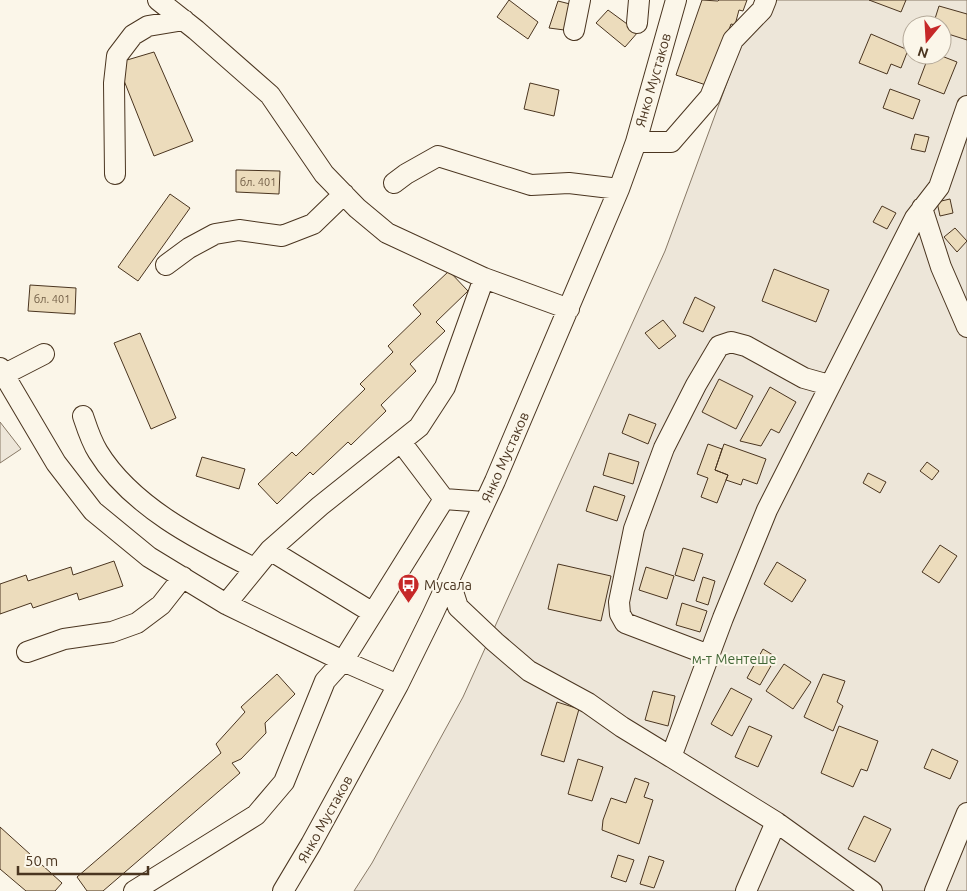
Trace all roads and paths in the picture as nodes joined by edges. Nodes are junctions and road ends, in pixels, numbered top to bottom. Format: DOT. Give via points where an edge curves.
graph roads {
  1 [pos="158,0"];
  2 [pos="580,0"];
  3 [pos="639,0"];
  4 [pos="676,0"];
  5 [pos="766,0"];
  6 [pos="184,20"];
  7 [pos="637,23"];
  8 [pos="574,30"];
  9 [pos="967,106"];
  10 [pos="636,142"];
  11 [pos="115,174"];
  12 [pos="394,183"];
  13 [pos="620,189"];
  14 [pos="344,194"];
  15 [pos="922,208"];
  16 [pos="166,265"];
  17 [pos="484,278"];
  18 [pos="569,309"];
  19 [pos="967,327"];
  20 [pos="44,354"];
  21 [pos="3,371"];
  22 [pos="829,385"];
  23 [pos="83,416"];
  24 [pos="401,442"];
  25 [pos="444,499"];
  26 [pos="486,502"];
  27 [pos="270,550"];
  28 [pos="254,568"];
  29 [pos="182,577"];
  30 [pos="449,579"];
  31 [pos="226,604"];
  32 [pos="372,612"];
  33 [pos="28,652"];
  34 [pos="709,655"];
  35 [pos="343,661"];
  36 [pos="398,685"];
  37 [pos="671,757"];
  38 [pos="967,812"];
  39 [pos="776,822"];
  40 [pos="134,891"];
  41 [pos="283,891"];
  42 [pos="746,891"];
  43 [pos="872,891"];
  44 [pos="935,891"];
  1 -- 6 [label="street"];
  2 -- 8 [label="street"];
  3 -- 7 [label="street"];
  4 -- 10 [label="street, Янко Мустаков"];
  5 -- 10 [label="street" via="762,10 733,40 710,96 671,142"];
  6 -- 11 [label="street" via="148,26 133,35 117,56 114,82"];
  6 -- 14 [label="street" via="270,95 324,174"];
  9 -- 15 [label="street" via="939,187"];
  10 -- 13 [label="street, Янко Мустаков"];
  12 -- 13 [label="street" via="438,156 531,185 569,183"];
  13 -- 18 [label="street, Янко Мустаков"];
  14 -- 16 [label="street" via="313,224 282,236 239,230 215,234"];
  14 -- 17 [label="street" via="387,233"];
  15 -- 19 [label="street" via="941,268"];
  15 -- 22 [label="street"];
  17 -- 18 [label="street"];
  17 -- 24 [label="street" via="445,387 419,427"];
  18 -- 26 [label="street, Янко Мустаков"];
  20 -- 21 [label="street"];
  21 -- 29 [label="street" via="56,464 93,511 150,557"];
  22 -- 34 [label="street" via="767,510"];
  22 -- 34 [label="street" via="804,378 746,346 731,342 719,346 664,448 634,529 619,602 620,614 625,623"];
  23 -- 28 [label="street" via="97,451 125,487 164,517"];
  24 -- 25 [label="street"];
  24 -- 27 [label="street"];
  25 -- 26 [label="street"];
  25 -- 32 [label="street"];
  26 -- 30 [label="street, Янко Мустаков"];
  27 -- 28 [label="street"];
  27 -- 32 [label="street"];
  28 -- 31 [label="street"];
  29 -- 31 [label="street"];
  29 -- 33 [label="street" via="161,605 137,623 112,632 64,639"];
  30 -- 36 [label="street, Янко Мустаков"];
  30 -- 37 [label="street" via="458,607 529,671 588,703"];
  31 -- 35 [label="street"];
  32 -- 35 [label="street"];
  34 -- 37 [label="street"];
  35 -- 36 [label="street"];
  35 -- 40 [label="street" via="325,682 284,782 256,814"];
  36 -- 41 [label="street, Янко Мустаков"];
  37 -- 39 [label="street"];
  38 -- 44 [label="street"];
  39 -- 42 [label="street"];
  39 -- 43 [label="street"];
}
